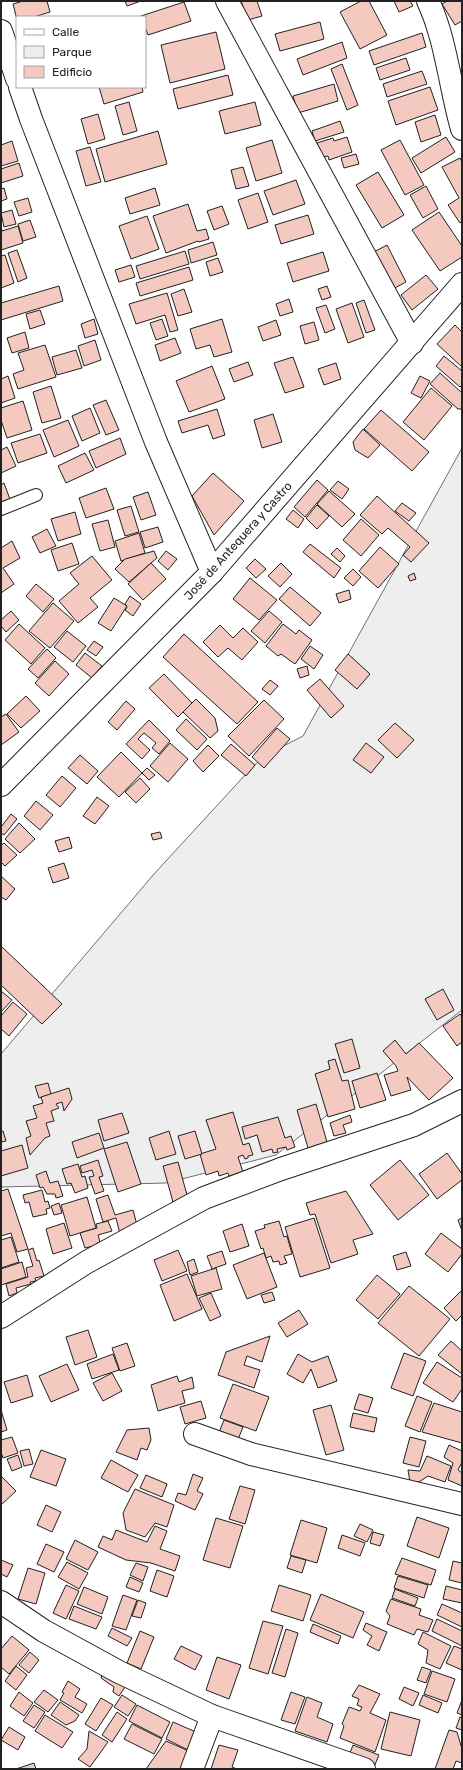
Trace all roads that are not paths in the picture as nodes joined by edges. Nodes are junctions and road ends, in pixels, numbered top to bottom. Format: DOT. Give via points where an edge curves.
graph roads {
  1 [pos="227,1"];
  2 [pos="428,1"];
  3 [pos="1,31"];
  4 [pos="16,76"];
  5 [pos="20,88"];
  6 [pos="462,129"];
  7 [pos="462,284"];
  8 [pos="412,343"];
  9 [pos="36,495"];
  10 [pos="1,508"];
  11 [pos="212,572"];
  12 [pos="1,785"];
  13 [pos="462,1101"];
  14 [pos="1,1317"];
  15 [pos="194,1434"];
  16 [pos="462,1504"];
  17 [pos="1,1602"];
  18 [pos="212,1716"];
  19 [pos="192,1769"];
  20 [pos="364,1769"];
  1 -- 8 [label="street"];
  2 -- 6 [label="street" via="441,41"];
  3 -- 4 [label="street"];
  5 -- 11 [label="street" via="156,442"];
  7 -- 8 [label="street, José de Antequera y Castro"];
  8 -- 11 [label="street, José de Antequera y Castro"];
  9 -- 10 [label="lane"];
  11 -- 12 [label="street, José de Antequera y Castro"];
  13 -- 14 [label="street" via="414,1125 281,1169 204,1198 87,1262"];
  15 -- 16 [label="street" via="251,1454"];
  17 -- 18 [label="street" via="44,1631 119,1672"];
  18 -- 19 [label="street"];
  18 -- 20 [label="street"];
}
